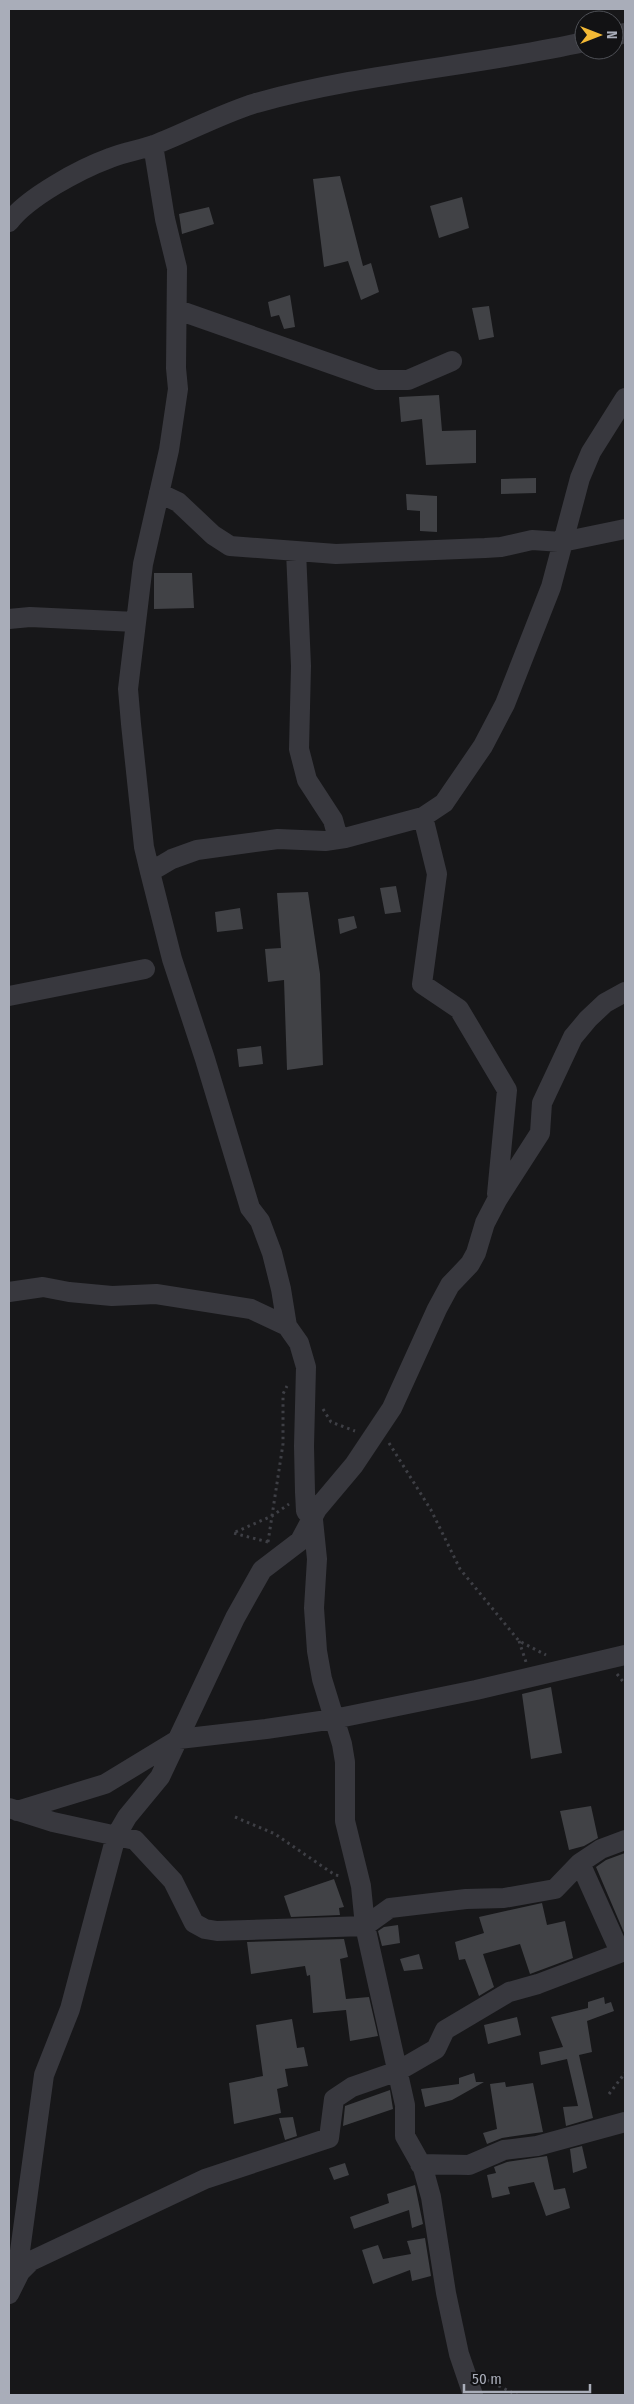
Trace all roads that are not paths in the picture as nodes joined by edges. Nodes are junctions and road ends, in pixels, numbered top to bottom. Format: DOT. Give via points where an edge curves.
graph roads {
  1 [pos="574,44"];
  2 [pos="153,145"];
  3 [pos="9,222"];
  4 [pos="178,310"];
  5 [pos="452,361"];
  6 [pos="625,398"];
  7 [pos="159,493"];
  8 [pos="625,529"];
  9 [pos="562,542"];
  10 [pos="296,551"];
  11 [pos="9,618"];
  12 [pos="136,622"];
  13 [pos="423,818"];
  14 [pos="338,838"];
  15 [pos="150,872"];
  16 [pos="145,969"];
  17 [pos="625,992"];
  18 [pos="9,996"];
  19 [pos="497,1200"];
  20 [pos="9,1292"];
  21 [pos="287,1326"];
  22 [pos="313,1520"];
  23 [pos="625,1655"];
  24 [pos="334,1719"];
  25 [pos="179,1739"];
  26 [pos="13,1809"];
  27 [pos="116,1836"];
  28 [pos="625,1840"];
  29 [pos="580,1864"];
  30 [pos="364,1926"];
  31 [pos="623,1952"];
  32 [pos="398,2071"];
  33 [pos="625,2122"];
  34 [pos="420,2164"];
  35 [pos="20,2272"];
  36 [pos="9,2294"];
  37 [pos="473,2395"];
  1 -- 2 [label="street" via="257,103"];
  2 -- 3 [label="street" via="111,157 75,174 18,210"];
  2 -- 4 [label="street" via="177,268"];
  4 -- 5 [label="street" via="377,380 408,380"];
  4 -- 7 [label="street" via="176,411"];
  6 -- 9 [label="street" via="591,452"];
  7 -- 10 [label="street" via="178,502 213,535 230,546"];
  7 -- 12 [label="street" via="143,564"];
  8 -- 9 [label="street"];
  9 -- 10 [label="street" via="532,540 501,547 372,553"];
  9 -- 13 [label="street" via="551,587 505,704 483,746 444,803"];
  10 -- 14 [label="street" via="300,666 298,750 307,780 333,820"];
  11 -- 12 [label="street"];
  12 -- 15 [label="street" via="128,689 144,847"];
  13 -- 14 [label="street"];
  13 -- 19 [label="street" via="437,874 422,984 458,1009 507,1090"];
  14 -- 15 [label="street" via="325,841 278,839 197,850"];
  15 -- 21 [label="street" via="172,959 250,1208 260,1221 272,1253"];
  16 -- 18 [label="street"];
  17 -- 19 [label="street" via="605,1003 573,1037 542,1103 540,1133"];
  19 -- 22 [label="street" via="485,1223 476,1253 450,1285 404,1383 379,1427 349,1471 317,1509"];
  20 -- 21 [label="street" via="44,1287 112,1296 156,1294 236,1306 262,1313"];
  21 -- 22 [label="street" via="299,1344 306,1367 305,1492 306,1511"];
  22 -- 24 [label="street" via="317,1651"];
  22 -- 25 [label="street" via="300,1541 262,1570 235,1618"];
  23 -- 24 [label="street"];
  24 -- 25 [label="street"];
  24 -- 30 [label="street" via="345,1762 345,1821 360,1880"];
  25 -- 26 [label="street" via="105,1784"];
  25 -- 27 [label="street" via="160,1777 127,1817"];
  26 -- 27 [label="street"];
  27 -- 30 [label="street" via="135,1840 158,1864 173,1881 194,1923 205,1929"];
  27 -- 35 [label="street" via="70,2008 44,2075 20,2251"];
  28 -- 29 [label="street" via="600,1848"];
  29 -- 30 [label="street" via="555,1889 504,1898 466,1898 390,1908"];
  29 -- 31 [label="street"];
  30 -- 32 [label="street"];
  31 -- 32 [label="street" via="509,1992 445,2030 436,2049"];
  32 -- 34 [label="street" via="405,2105 405,2136"];
  32 -- 35 [label="street" via="352,2087 334,2099 329,2138 205,2179 31,2261"];
  33 -- 34 [label="street" via="537,2146 504,2150 469,2165"];
  34 -- 37 [label="street" via="431,2197 446,2292"];
  35 -- 36 [label="street"];
}
